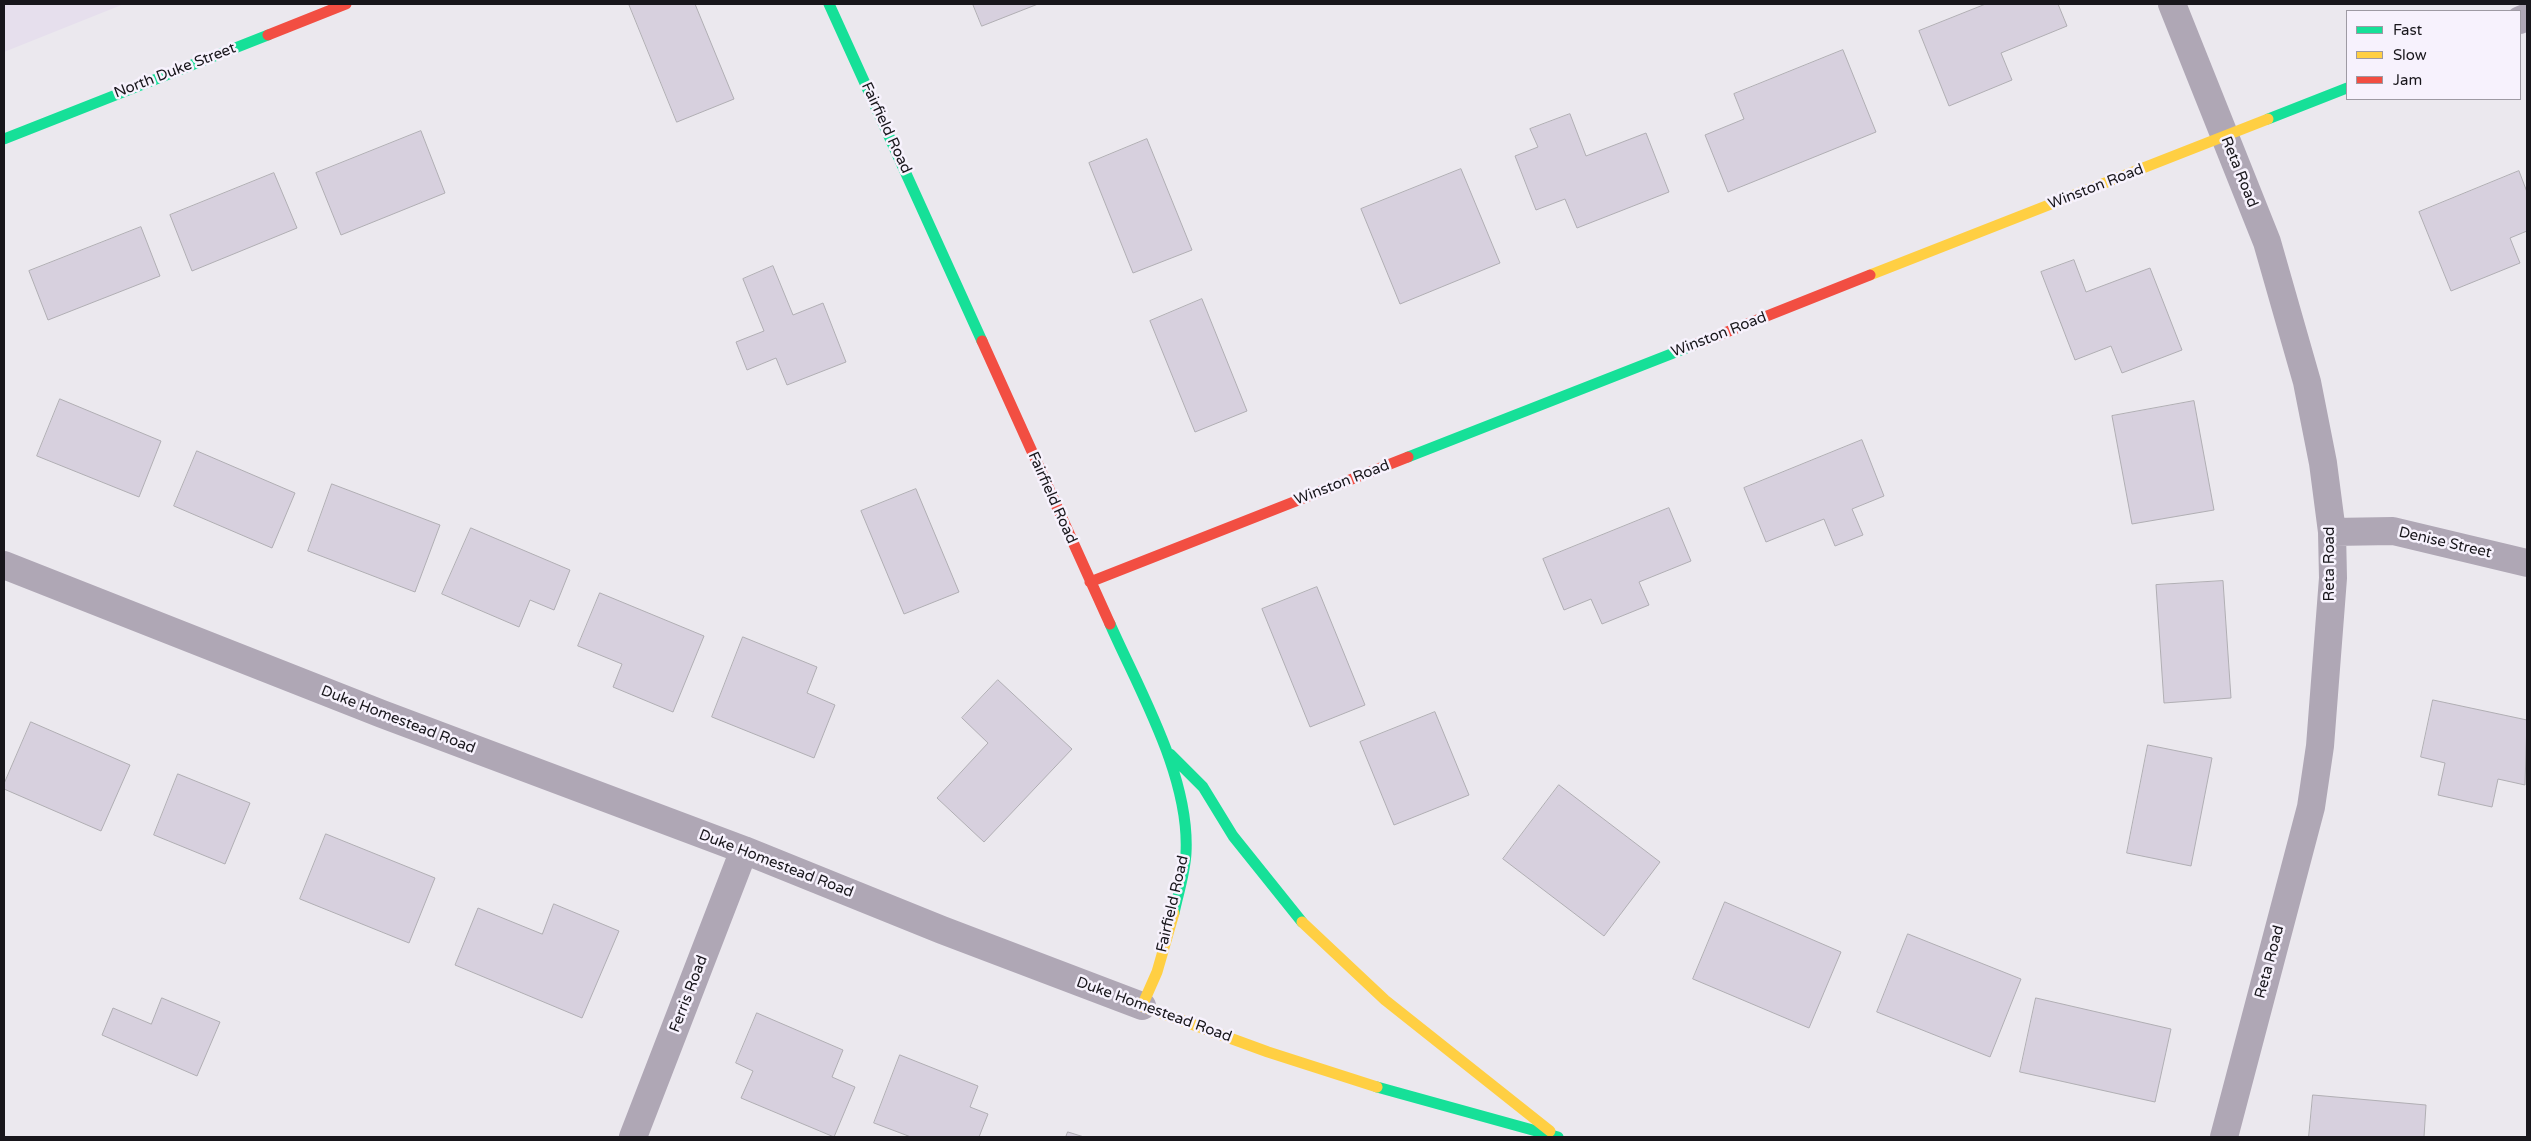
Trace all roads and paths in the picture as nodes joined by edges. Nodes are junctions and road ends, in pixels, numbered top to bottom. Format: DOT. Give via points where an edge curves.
graph roads {
  1 [pos="346,4"];
  2 [pos="829,4"];
  3 [pos="2172,4"];
  4 [pos="2346,88"];
  5 [pos="2225,136"];
  6 [pos="4,138"];
  7 [pos="2332,532"];
  8 [pos="2527,563"];
  9 [pos="4,565"];
  10 [pos="1090,582"];
  11 [pos="1168,753"];
  12 [pos="744,850"];
  13 [pos="1142,1006"];
  14 [pos="633,1137"];
  15 [pos="1557,1137"];
  16 [pos="2224,1137"];
  1 -- 6 [label="main road, North Duke Street"];
  2 -- 10 [label="main road, Fairfield Road"];
  3 -- 5 [label="street, Reta Road"];
  4 -- 5 [label="main road, Winston Road"];
  5 -- 7 [label="street, Reta Road" via="2267,242 2307,382"];
  5 -- 10 [label="main road, Winston Road"];
  7 -- 8 [label="street, Denise Street" via="2393,531"];
  7 -- 16 [label="street, Reta Road" via="2331,608 2320,746 2311,807"];
  9 -- 12 [label="street, Duke Homestead Road" via="382,714"];
  10 -- 11 [label="main road, Fairfield Road"];
  11 -- 13 [label="main road, Fairfield Road" via="1184,817 1186,854 1171,925 1157,972"];
  11 -- 15 [label="main road" via="1203,787 1233,836 1300,920 1385,1000"];
  12 -- 13 [label="street, Duke Homestead Road"];
  12 -- 14 [label="street, Ferris Road"];
  13 -- 15 [label="main road, Duke Homestead Road" via="1268,1052 1410,1097"];
}
